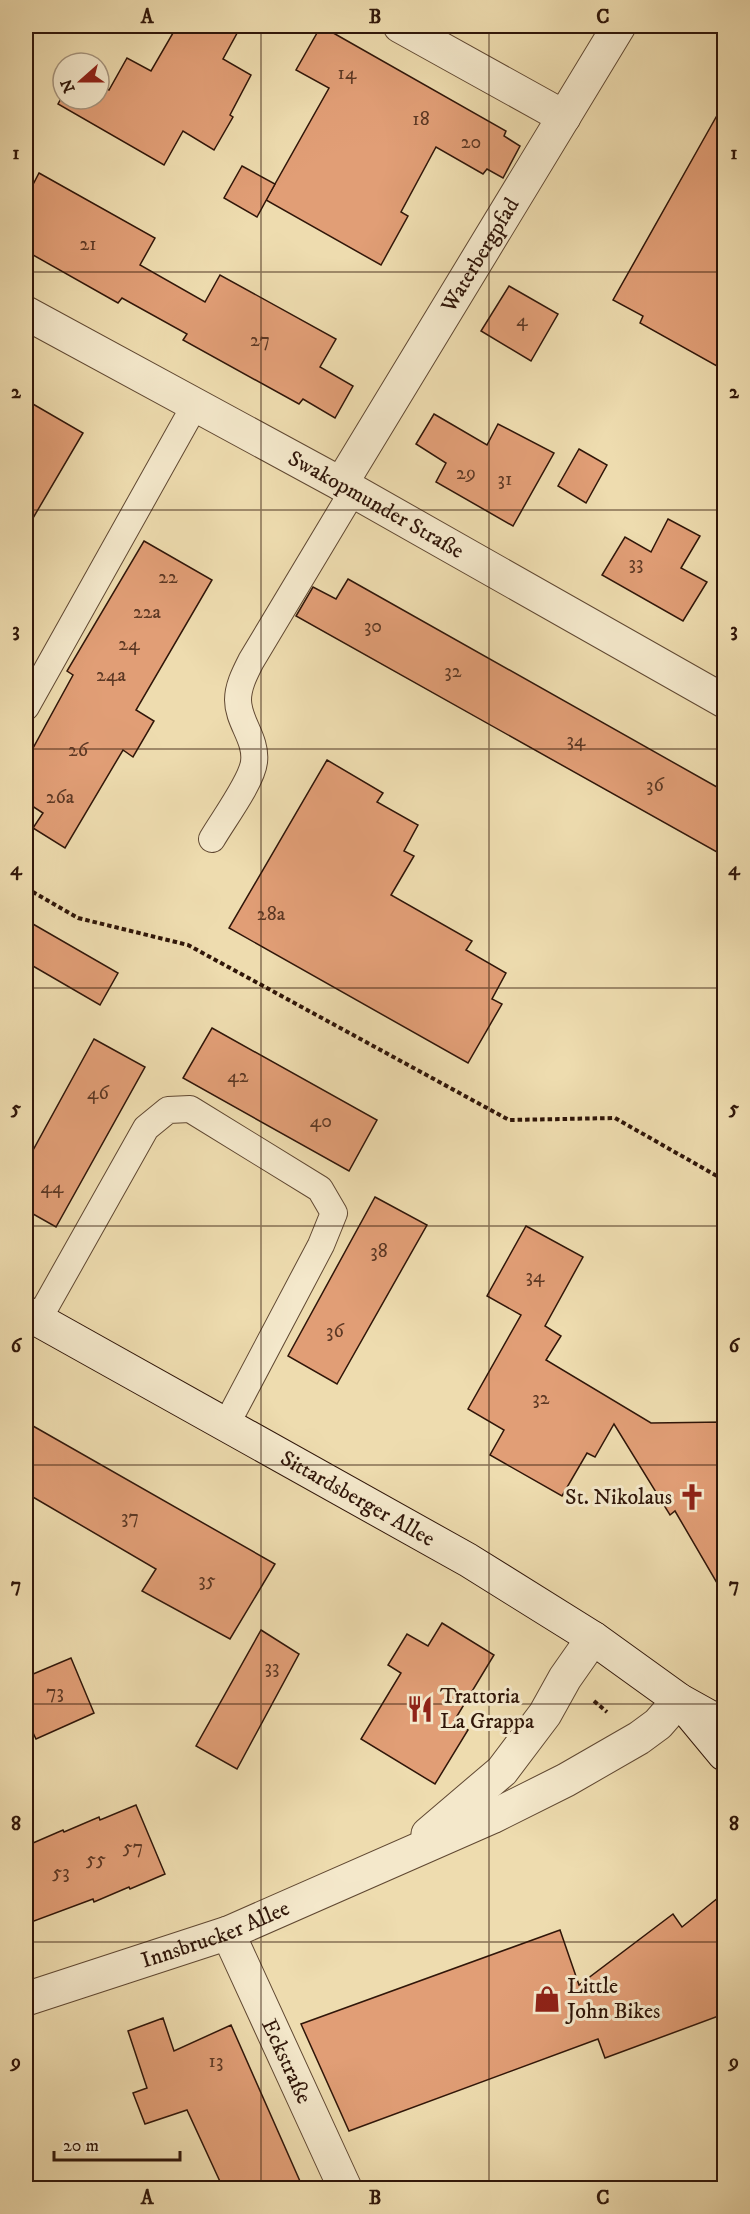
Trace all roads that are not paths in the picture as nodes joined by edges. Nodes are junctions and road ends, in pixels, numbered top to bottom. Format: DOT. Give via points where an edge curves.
graph roads {
  1 [pos="400,26"];
  2 [pos="619,26"];
  3 [pos="564,117"];
  4 [pos="26,313"];
  5 [pos="195,405"];
  6 [pos="347,488"];
  7 [pos="724,700"];
  8 [pos="26,707"];
  9 [pos="213,839"];
  10 [pos="32,1316"];
  11 [pos="226,1425"];
  12 [pos="593,1638"];
  13 [pos="679,1700"];
  14 [pos="724,1725"];
  15 [pos="724,1754"];
  16 [pos="399,1858"];
  17 [pos="228,1933"];
  18 [pos="26,1999"];
  19 [pos="345,2188"];
  1 -- 3 [label="street"];
  2 -- 3 [label="street, Waterbergpfad"];
  3 -- 6 [label="street, Waterbergpfad"];
  4 -- 5 [label="street, Swakopmunder Straße"];
  5 -- 6 [label="street, Swakopmunder Straße"];
  5 -- 8 [label="lane"];
  6 -- 7 [label="street, Swakopmunder Straße"];
  6 -- 9 [label="lane" via="240,684 240,713 253,745 254,762"];
  10 -- 11 [label="street, Sittardsberger Allee"];
  10 -- 11 [label="lane" via="146,1128 168,1110 190,1109 320,1189 334,1214"];
  11 -- 12 [label="street, Sittardsberger Allee" via="468,1560"];
  12 -- 13 [label="street, Sittardsberger Allee"];
  12 -- 16 [label="street, Innsbrucker Allee" via="545,1714 502,1771"];
  13 -- 14 [label="street, Sittardsberger Allee"];
  13 -- 15 [label="street, Sittardsberger Allee"];
  13 -- 16 [label="street, Innsbrucker Allee" via="639,1738 566,1780"];
  16 -- 17 [label="street, Innsbrucker Allee"];
  17 -- 18 [label="street, Innsbrucker Allee"];
  17 -- 19 [label="street, Eckstraße"];
}
